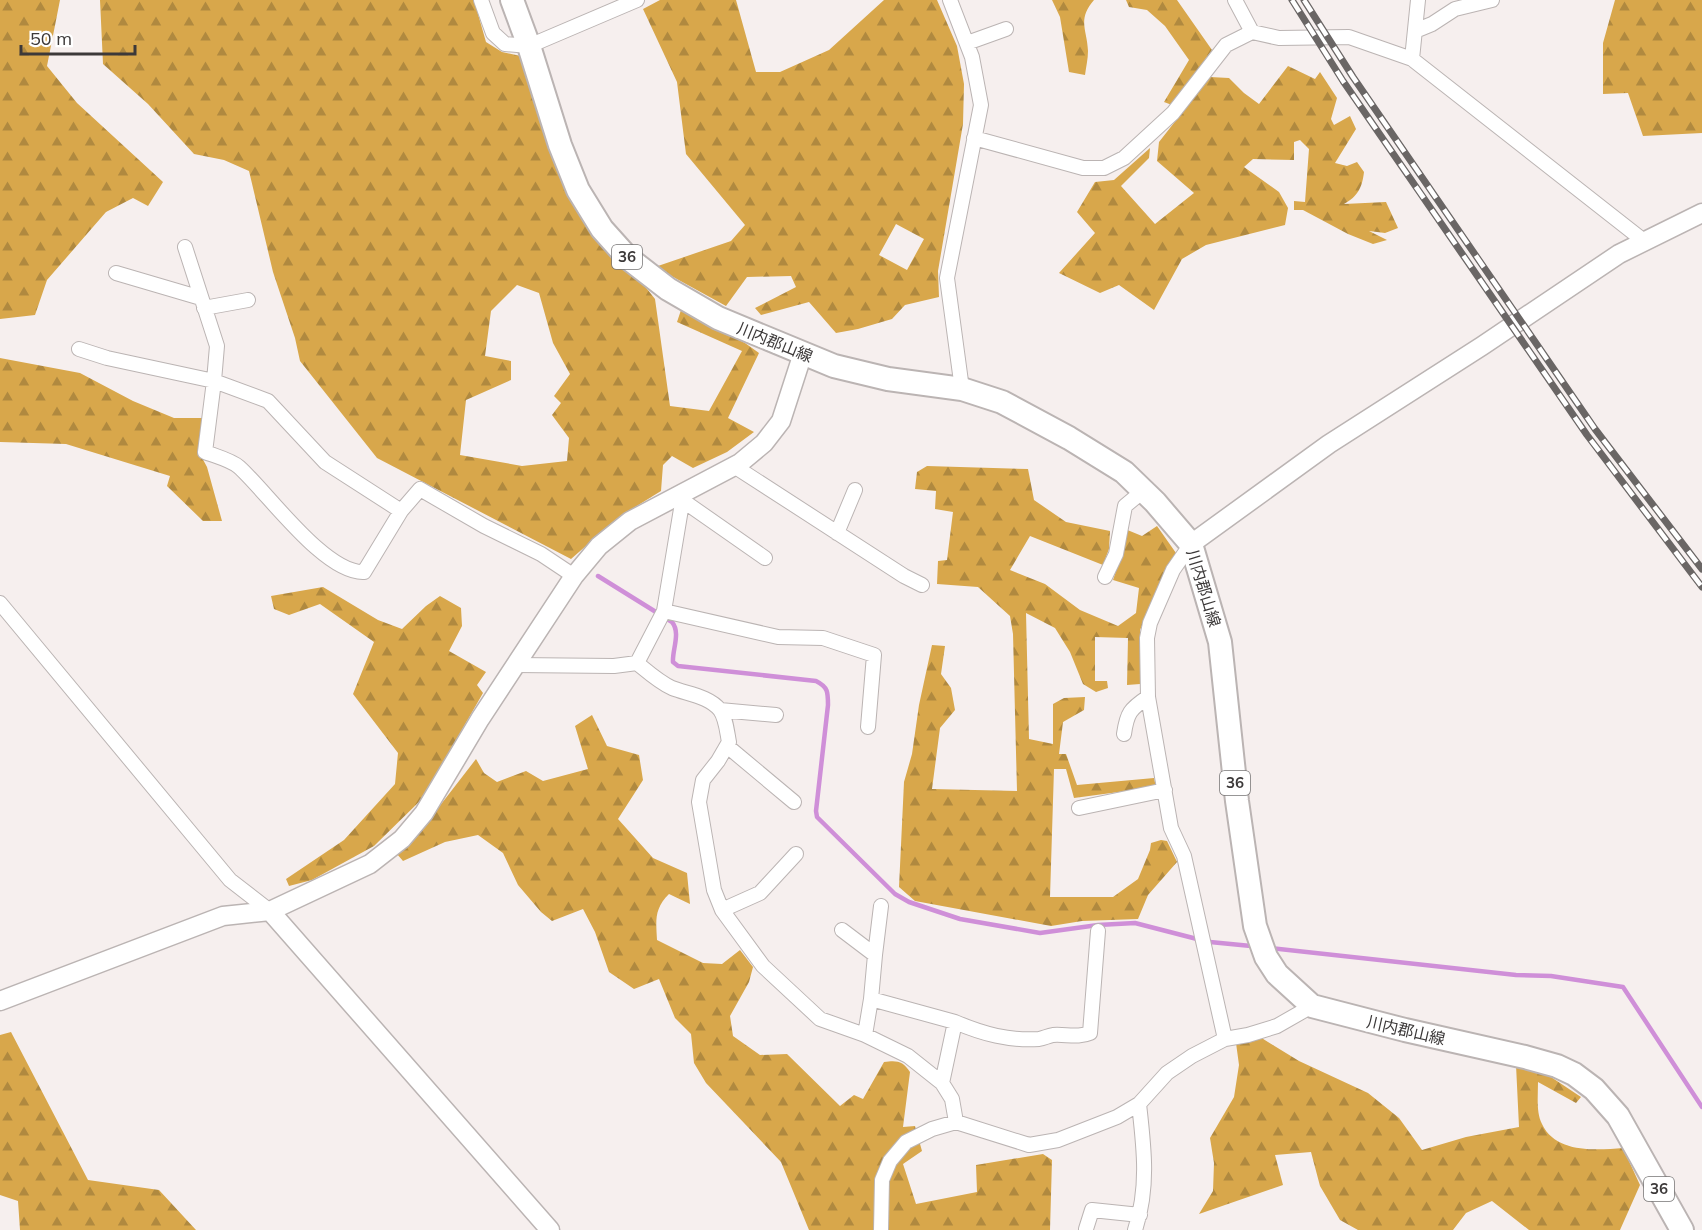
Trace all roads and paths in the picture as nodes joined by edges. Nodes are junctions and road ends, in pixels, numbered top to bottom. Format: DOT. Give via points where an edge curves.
graph roads {
  1 [pos="481,0"];
  2 [pos="512,0"];
  3 [pos="637,0"];
  4 [pos="950,0"];
  5 [pos="1235,0"];
  6 [pos="1418,0"];
  7 [pos="1492,0"];
  8 [pos="1006,28"];
  9 [pos="1252,32"];
  10 [pos="1415,32"];
  11 [pos="967,43"];
  12 [pos="529,46"];
  13 [pos="1412,59"];
  14 [pos="974,138"];
  15 [pos="1702,213"];
  16 [pos="1644,241"];
  17 [pos="185,247"];
  18 [pos="117,273"];
  19 [pos="248,300"];
  20 [pos="203,303"];
  21 [pos="79,349"];
  22 [pos="803,353"];
  23 [pos="214,381"];
  24 [pos="962,389"];
  25 [pos="734,466"];
  26 [pos="855,490"];
  27 [pos="1143,490"];
  28 [pos="683,496"];
  29 [pos="401,511"];
  30 [pos="837,532"];
  31 [pos="1191,544"];
  32 [pos="765,558"];
  33 [pos="574,576"];
  34 [pos="1105,577"];
  35 [pos="922,585"];
  36 [pos="0,603"];
  37 [pos="663,614"];
  38 [pos="637,663"];
  39 [pos="516,665"];
  40 [pos="1148,697"];
  41 [pos="720,710"];
  42 [pos="776,715"];
  43 [pos="868,727"];
  44 [pos="1124,734"];
  45 [pos="727,746"];
  46 [pos="1165,790"];
  47 [pos="794,802"];
  48 [pos="1079,808"];
  49 [pos="796,854"];
  50 [pos="881,906"];
  51 [pos="722,910"];
  52 [pos="270,911"];
  53 [pos="842,930"];
  54 [pos="1098,931"];
  55 [pos="875,955"];
  56 [pos="1,998"];
  57 [pos="871,999"];
  58 [pos="1312,1006"];
  59 [pos="955,1022"];
  60 [pos="865,1035"];
  61 [pos="1225,1039"];
  62 [pos="942,1083"];
  63 [pos="1139,1104"];
  64 [pos="956,1122"];
  65 [pos="1140,1215"];
  66 [pos="1086,1229"];
  67 [pos="550,1230"];
  68 [pos="881,1230"];
  69 [pos="1135,1230"];
  70 [pos="1682,1230"];
  1 -- 12 [label="street" via="493,33 505,44"];
  2 -- 12 [label="main road, 川内郡山線 / 36"];
  3 -- 12 [label="street"];
  4 -- 11 [label="street"];
  5 -- 9 [label="street"];
  6 -- 10 [label="street"];
  7 -- 10 [label="street" via="1455,9"];
  8 -- 11 [label="street"];
  9 -- 13 [label="street" via="1279,38 1349,37"];
  9 -- 14 [label="street" via="1226,45 1173,113 1124,158 1104,168 1083,168"];
  10 -- 13 [label="street"];
  11 -- 14 [label="street" via="981,105"];
  12 -- 22 [label="main road, 川内郡山線 / 36" via="560,145 578,190 602,229 628,258 668,289 718,318"];
  13 -- 16 [label="street"];
  14 -- 24 [label="street" via="947,278"];
  15 -- 16 [label="street"];
  16 -- 31 [label="street" via="1329,444"];
  17 -- 20 [label="street"];
  18 -- 20 [label="street"];
  19 -- 20 [label="street"];
  20 -- 23 [label="street" via="217,346"];
  21 -- 23 [label="street"];
  22 -- 24 [label="main road, 川内郡山線 / 36" via="834,366 888,379"];
  22 -- 25 [label="street" via="781,421 764,443"];
  23 -- 29 [label="street" via="268,401 325,462"];
  23 -- 29 [label="street" via="205,452 237,465 311,544 353,572 364,572"];
  24 -- 27 [label="main road, 川内郡山線 / 36" via="1002,402 1069,438 1124,472"];
  25 -- 28 [label="street"];
  25 -- 30 [label="street"];
  26 -- 30 [label="street"];
  27 -- 31 [label="main road, 川内郡山線 / 36"];
  27 -- 34 [label="street" via="1125,506 1116,554"];
  28 -- 32 [label="street"];
  28 -- 33 [label="street" via="630,520 599,546"];
  28 -- 37 [label="street"];
  29 -- 33 [label="street" via="420,489 542,554"];
  30 -- 35 [label="street"];
  31 -- 40 [label="street" via="1173,570 1150,623 1146,638"];
  31 -- 58 [label="main road, 川内郡山線 / 36" via="1220,642 1255,926 1277,974"];
  33 -- 39 [label="street"];
  36 -- 52 [label="street" via="230,880"];
  37 -- 38 [label="street"];
  37 -- 43 [label="street" via="778,637 824,638 874,655"];
  38 -- 39 [label="street"];
  38 -- 41 [label="street" via="671,688 705,699"];
  39 -- 52 [label="street" via="424,813 402,839 370,864"];
  40 -- 44 [label="street" via="1132,708"];
  40 -- 46 [label="street"];
  41 -- 42 [label="street"];
  41 -- 45 [label="street" via="726,724"];
  45 -- 47 [label="street"];
  45 -- 51 [label="street" via="703,780 699,802 714,890"];
  46 -- 48 [label="street"];
  46 -- 61 [label="street" via="1171,828 1184,856"];
  49 -- 51 [label="street" via="760,893"];
  50 -- 55 [label="street"];
  51 -- 60 [label="street" via="763,966 806,1008 820,1019"];
  52 -- 56 [label="street" via="223,916"];
  52 -- 67 [label="street"];
  53 -- 55 [label="street"];
  54 -- 59 [label="street" via="1090,1033 1040,1039 1002,1038"];
  55 -- 57 [label="street"];
  57 -- 59 [label="street"];
  57 -- 60 [label="street"];
  58 -- 61 [label="street" via="1277,1026"];
  58 -- 70 [label="main road, 川内郡山線 / 36" via="1525,1057 1574,1074 1618,1116"];
  59 -- 62 [label="street"];
  60 -- 62 [label="street" via="908,1056"];
  61 -- 63 [label="street" via="1167,1074"];
  62 -- 64 [label="street" via="952,1099"];
  63 -- 64 [label="street" via="1058,1140 1029,1145"];
  63 -- 65 [label="street" via="1146,1174"];
  64 -- 68 [label="street" via="906,1142 890,1161 882,1180"];
  65 -- 66 [label="street" via="1092,1210"];
  65 -- 69 [label="street"];
}
